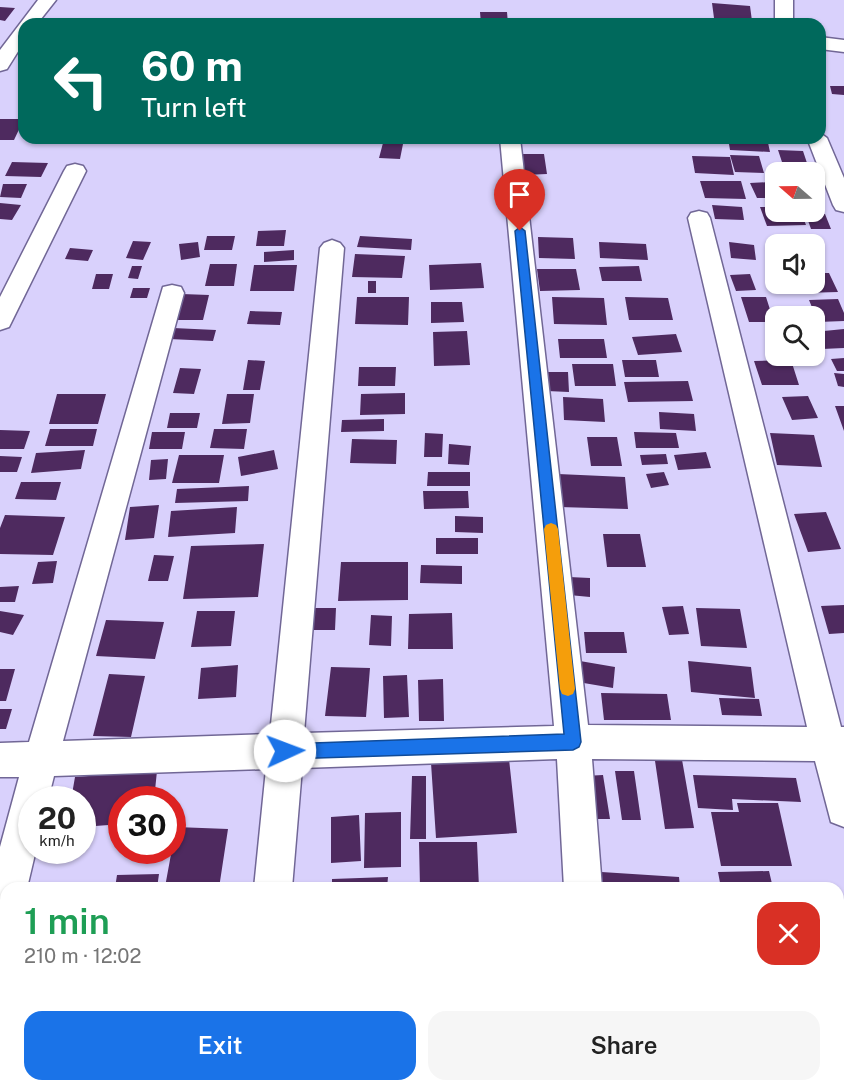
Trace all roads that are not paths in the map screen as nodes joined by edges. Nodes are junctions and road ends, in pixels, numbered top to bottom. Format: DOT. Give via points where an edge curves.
graph roads {
  1 [pos="47,0"];
  2 [pos="784,0"];
  3 [pos="32,18"];
  4 [pos="784,18"];
  5 [pos="18,37"];
  6 [pos="826,44"];
  7 [pos="844,46"];
  8 [pos="0,65"];
  9 [pos="511,144"];
  10 [pos="819,144"];
  11 [pos="75,171"];
  12 [pos="844,205"];
  13 [pos="699,218"];
  14 [pos="332,248"];
  15 [pos="172,293"];
  16 [pos="0,321"];
  17 [pos="573,742"];
  18 [pos="836,744"];
  19 [pos="285,751"];
  20 [pos="42,759"];
  21 [pos="0,760"];
  22 [pos="844,809"];
  23 [pos="10,882"];
  24 [pos="274,882"];
  25 [pos="583,882"];
  1 -- 3 [label="street"];
  2 -- 4 [label="street"];
  5 -- 8 [label="street"];
  6 -- 7 [label="street"];
  9 -- 17 [label="street"];
  10 -- 12 [label="street"];
  11 -- 16 [label="street"];
  13 -- 18 [label="street"];
  14 -- 19 [label="street"];
  15 -- 20 [label="street"];
  17 -- 18 [label="street"];
  17 -- 19 [label="street"];
  17 -- 25 [label="street"];
  18 -- 22 [label="street"];
  19 -- 20 [label="street"];
  19 -- 24 [label="street"];
  20 -- 21 [label="street"];
  20 -- 23 [label="street"];
}
